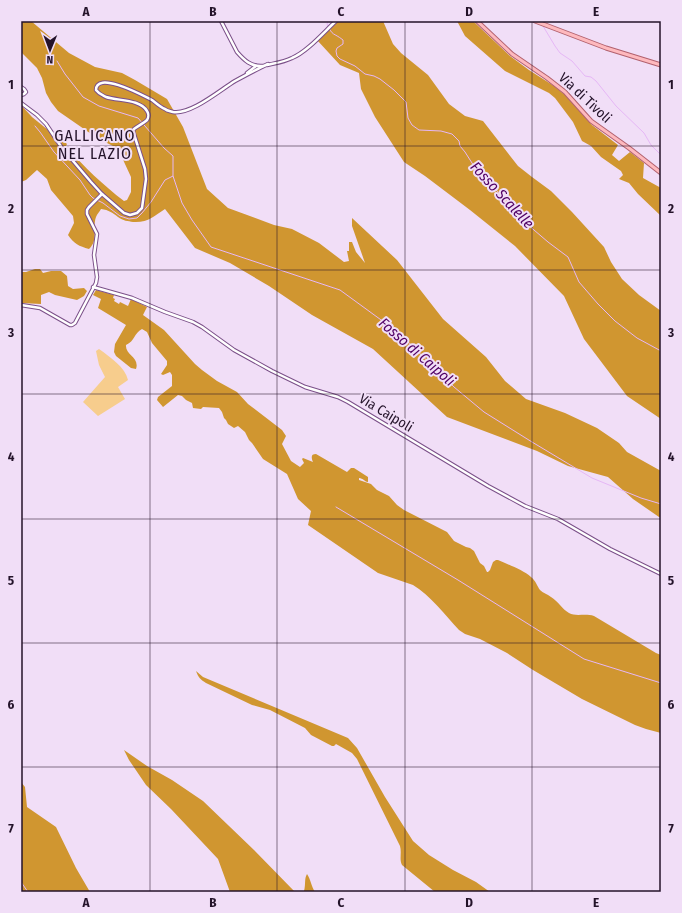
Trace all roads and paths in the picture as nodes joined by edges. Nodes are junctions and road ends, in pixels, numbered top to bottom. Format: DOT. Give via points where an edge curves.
graph roads {
  1 [pos="221,21"];
  2 [pos="336,21"];
  3 [pos="477,21"];
  4 [pos="534,21"];
  5 [pos="248,63"];
  6 [pos="268,64"];
  7 [pos="661,65"];
  8 [pos="256,66"];
  9 [pos="256,70"];
  10 [pos="250,71"];
  11 [pos="242,77"];
  12 [pos="21,87"];
  13 [pos="21,95"];
  14 [pos="21,103"];
  15 [pos="661,173"];
  16 [pos="102,194"];
  17 [pos="93,287"];
  18 [pos="21,305"];
  19 [pos="661,574"];
  1 -- 5 [label="street" via="237,52"];
  2 -- 6 [label="street" via="295,57"];
  3 -- 15 [label="main road, Via di Tivoli" via="512,54 565,92 591,122"];
  4 -- 7 [label="main road"];
  5 -- 8 [label="street"];
  5 -- 10 [label="street"];
  6 -- 8 [label="street"];
  6 -- 9 [label="street"];
  8 -- 9 [label="street"];
  8 -- 10 [label="street"];
  9 -- 11 [label="street"];
  10 -- 11 [label="street"];
  11 -- 16 [label="street" via="190,109 178,112 165,109 147,97 118,84 105,82 96,86 97,91 105,96 136,103 148,114 148,118 134,129 133,133 146,175 141,210 136,214 127,215"];
  12 -- 13 [label="street" via="25,94"];
  14 -- 16 [label="street" via="46,124 60,146"];
  16 -- 17 [label="street" via="87,210 97,235 94,255 97,278"];
  17 -- 18 [label="street" via="72,325 40,308"];
  17 -- 19 [label="street, Via Caipoli" via="132,298 196,324 236,352 302,386 349,402 488,486 525,506 558,518 610,549"];
}
